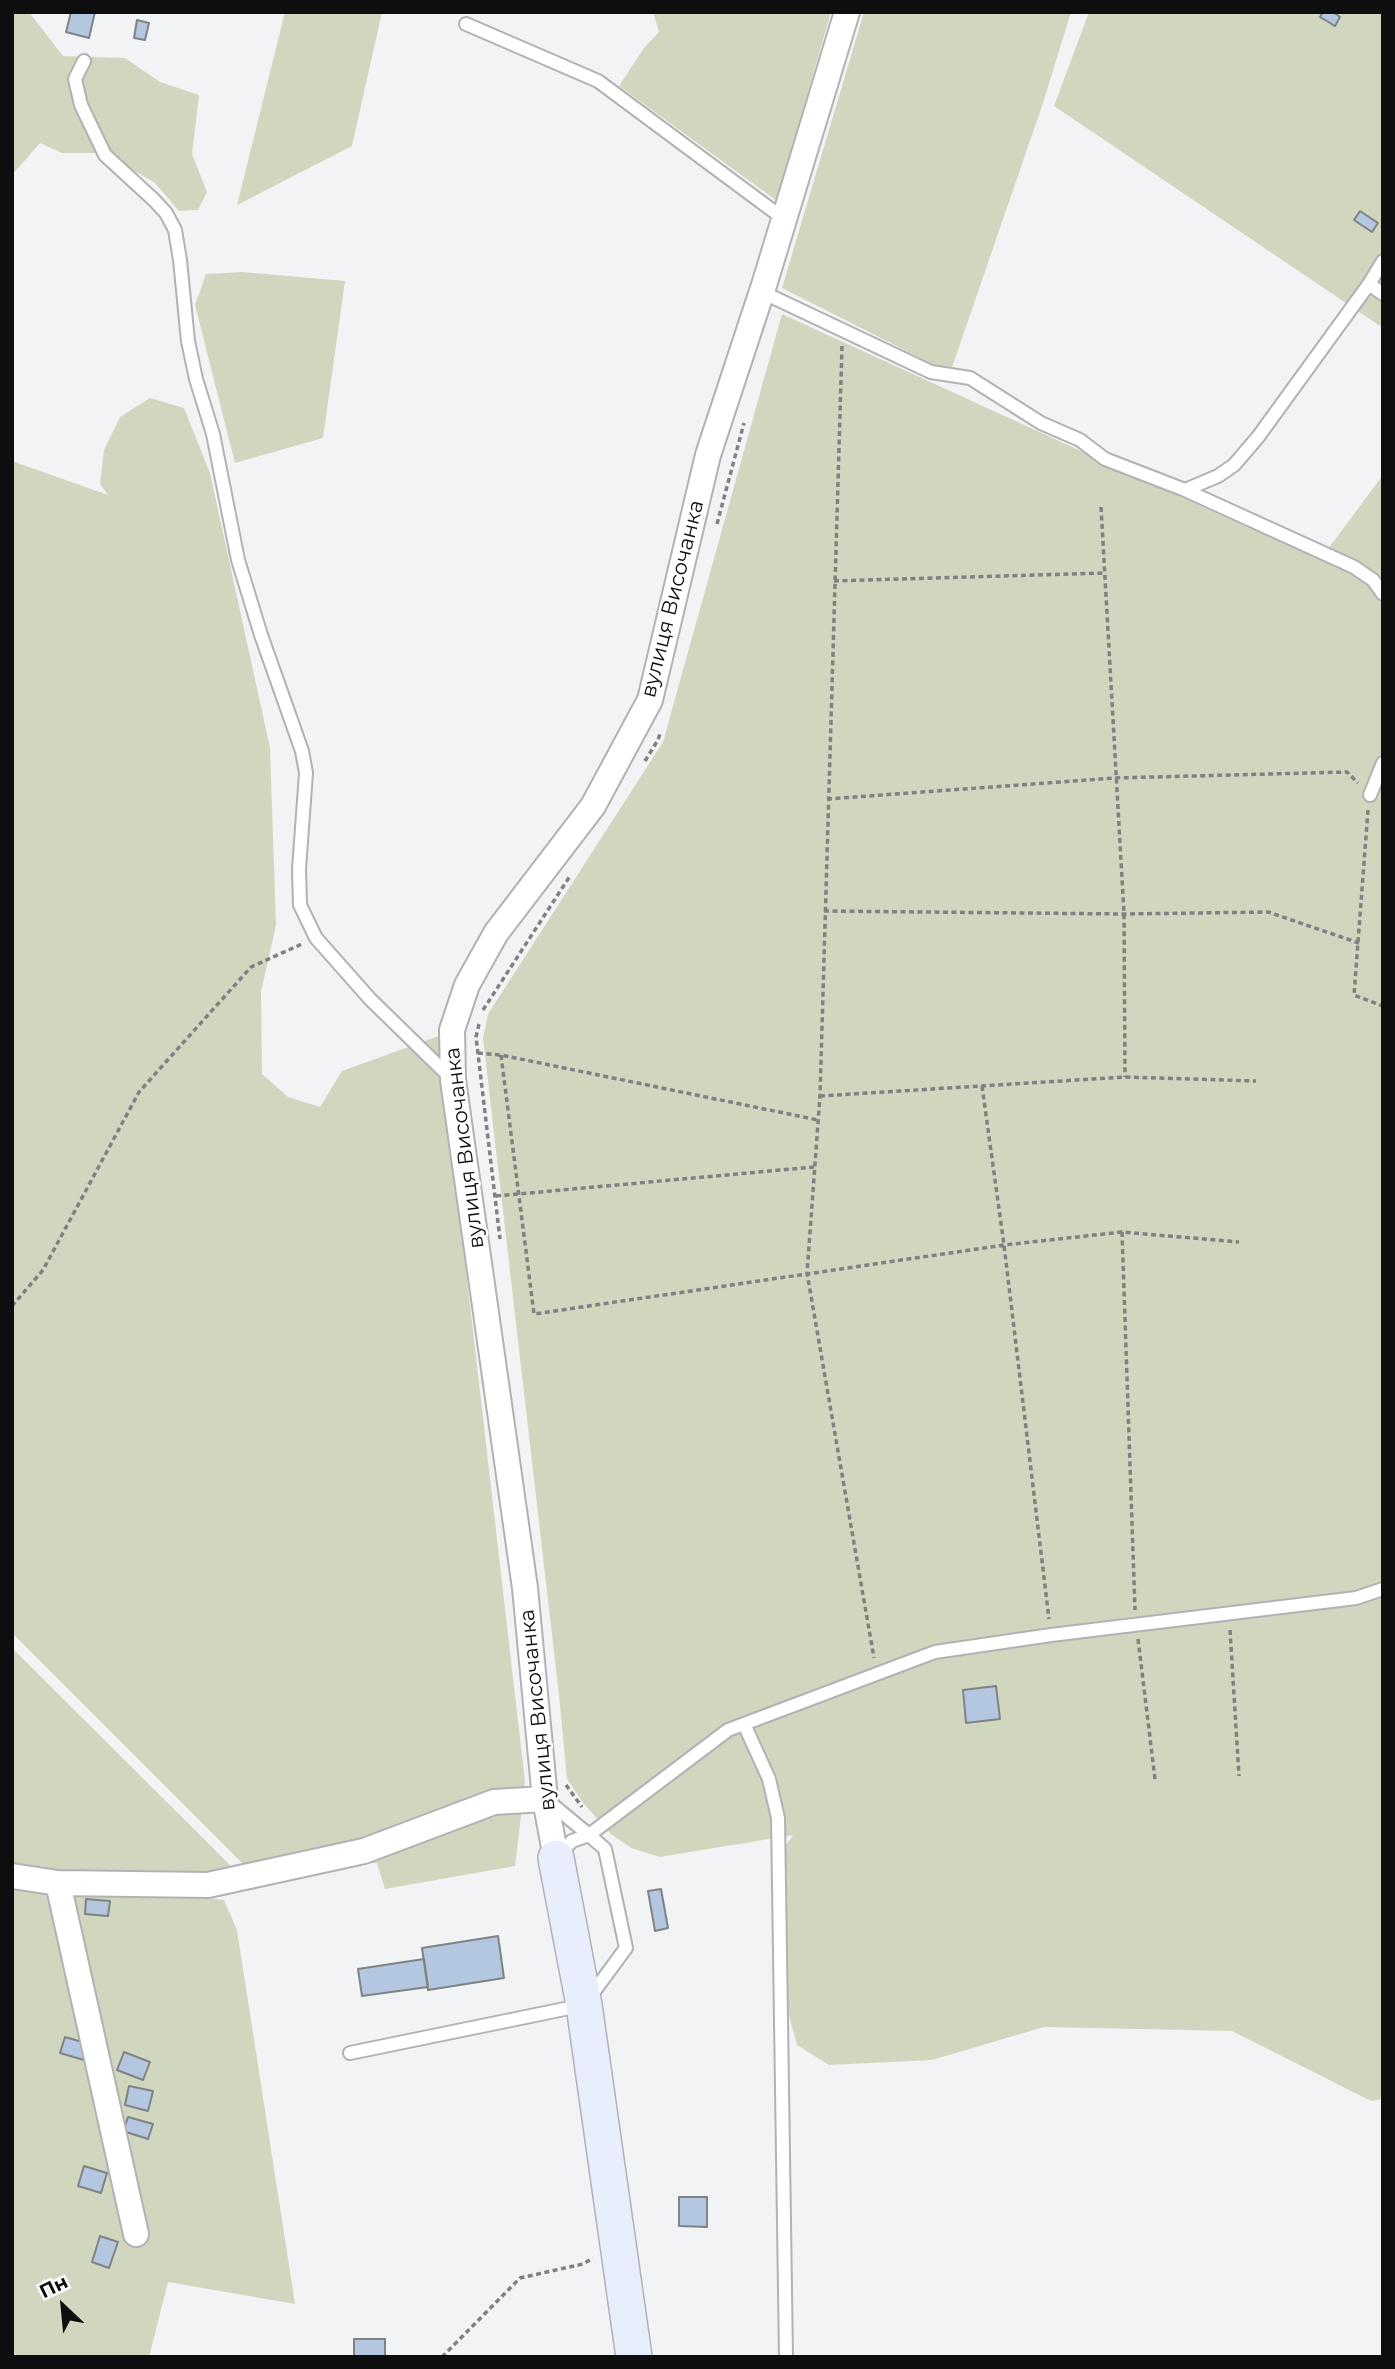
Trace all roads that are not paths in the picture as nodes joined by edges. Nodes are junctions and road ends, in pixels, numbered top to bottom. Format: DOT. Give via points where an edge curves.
graph roads {
  1 [pos="847,12"];
  2 [pos="466,24"];
  3 [pos="84,61"];
  4 [pos="784,219"];
  5 [pos="1383,261"];
  6 [pos="1369,284"];
  7 [pos="762,292"];
  8 [pos="1383,294"];
  9 [pos="1185,489"];
  10 [pos="1383,594"];
  11 [pos="1383,763"];
  12 [pos="1370,795"];
  13 [pos="453,1080"];
  14 [pos="1383,1589"];
  15 [pos="744,1724"];
  16 [pos="545,1799"];
  17 [pos="589,1835"];
  18 [pos="555,1857"];
  19 [pos="12,1876"];
  20 [pos="58,1883"];
  21 [pos="584,2005"];
  22 [pos="350,2053"];
  23 [pos="136,2234"];
  24 [pos="634,2357"];
  25 [pos="786,2357"];
  1 -- 4 [label="street, вулиця Височанка"];
  2 -- 4 [label="lane" via="598,81"];
  3 -- 13 [label="lane" via="75,79 81,105 105,155 154,200 175,230 188,341 239,560 302,751 306,773 299,905 316,938"];
  4 -- 7 [label="street, вулиця Височанка"];
  5 -- 6 [label="lane"];
  6 -- 8 [label="lane"];
  6 -- 9 [label="lane" via="1234,465"];
  7 -- 9 [label="lane" via="931,372 970,378 1105,459"];
  7 -- 13 [label="street, вулиця Височанка" via="708,455 650,701 593,806 496,933 467,985 452,1030"];
  9 -- 10 [label="lane" via="1354,567"];
  11 -- 12 [label="lane"];
  13 -- 16 [label="street, вулиця Височанка" via="525,1588"];
  14 -- 15 [label="lane" via="1356,1598 935,1651"];
  15 -- 17 [label="lane" via="728,1730"];
  15 -- 25 [label="lane" via="769,1779 778,1818"];
  16 -- 17 [label="lane"];
  16 -- 18 [label="street, вулиця Височанка"];
  16 -- 20 [label="street" via="494,1802 364,1851 208,1885"];
  17 -- 18 [label="lane" via="572,1841"];
  17 -- 21 [label="lane" via="606,1849 626,1948"];
  18 -- 21 [label="street, вулиця Височанка"];
  19 -- 20 [label="street"];
  20 -- 23 [label="street"];
  21 -- 22 [label="lane"];
  21 -- 24 [label="street, вулиця Височанка"];
}
